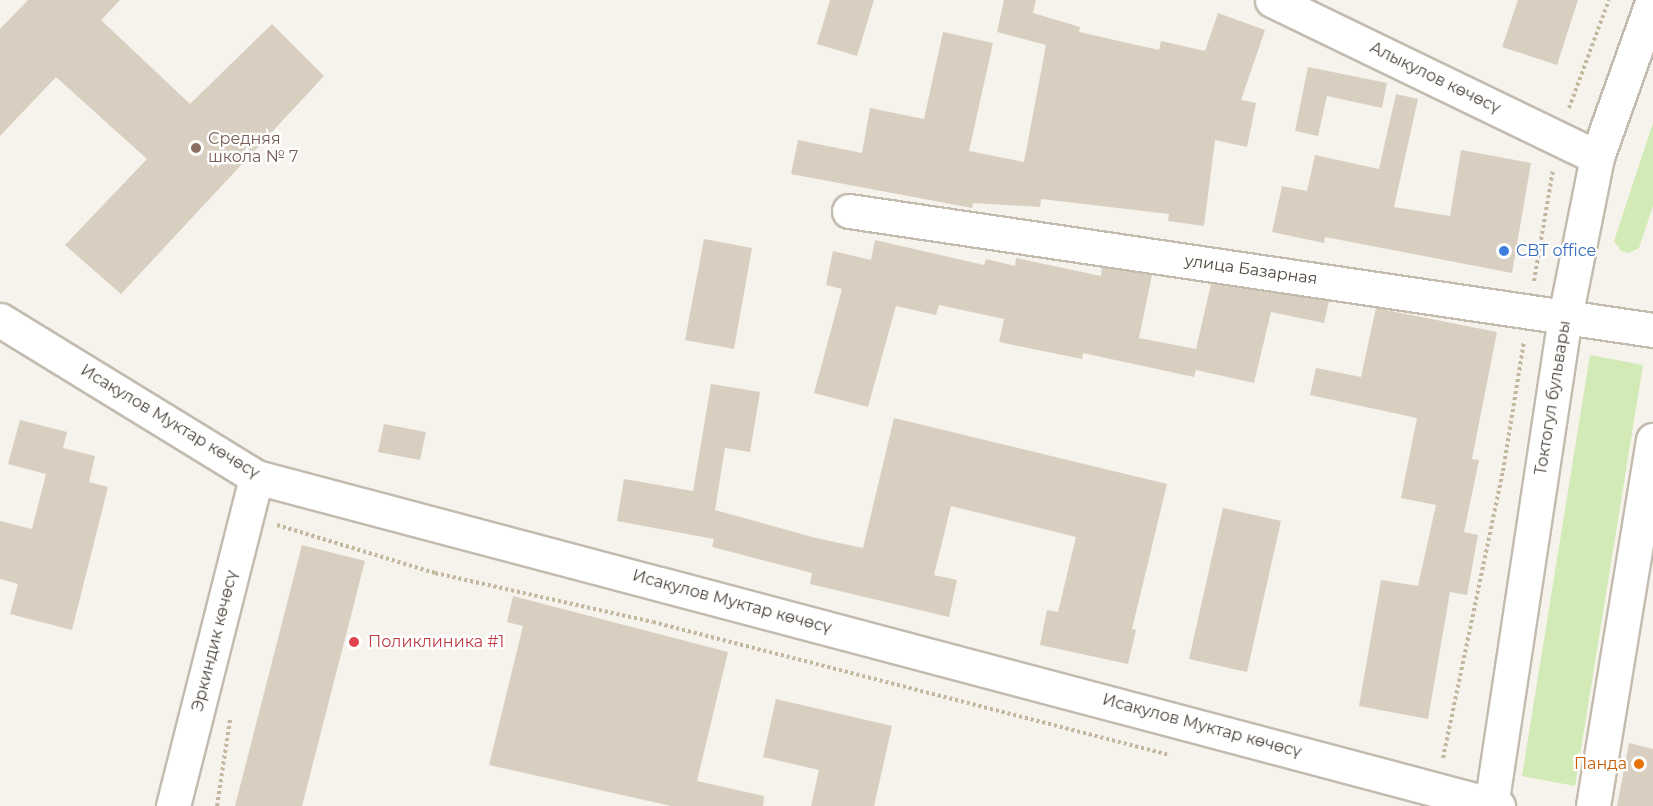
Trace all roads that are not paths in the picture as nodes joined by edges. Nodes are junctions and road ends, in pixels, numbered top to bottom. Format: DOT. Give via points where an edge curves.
graph roads {
  1 [pos="1272,0"];
  2 [pos="1653,0"];
  3 [pos="1597,157"];
  4 [pos="849,211"];
  5 [pos="1565,317"];
  6 [pos="0,320"];
  7 [pos="1653,330"];
  8 [pos="1653,440"];
  9 [pos="256,477"];
  10 [pos="1494,805"];
  11 [pos="173,806"];
  12 [pos="1593,806"];
  1 -- 3 [label="street, Алыкулов көчөсү"];
  2 -- 3 [label="street, Токтогул бульвары"];
  3 -- 5 [label="street, Токтогул бульвары"];
  4 -- 5 [label="street, улица Базарная"];
  5 -- 7 [label="street, улица Базарная"];
  5 -- 10 [label="street, Токтогул бульвары"];
  6 -- 9 [label="street, Исакулов Муктар көчөсү"];
  8 -- 12 [label="street"];
  9 -- 10 [label="street, Исакулов Муктар көчөсү"];
  9 -- 11 [label="street, Эркиндик көчөсү"];
}
